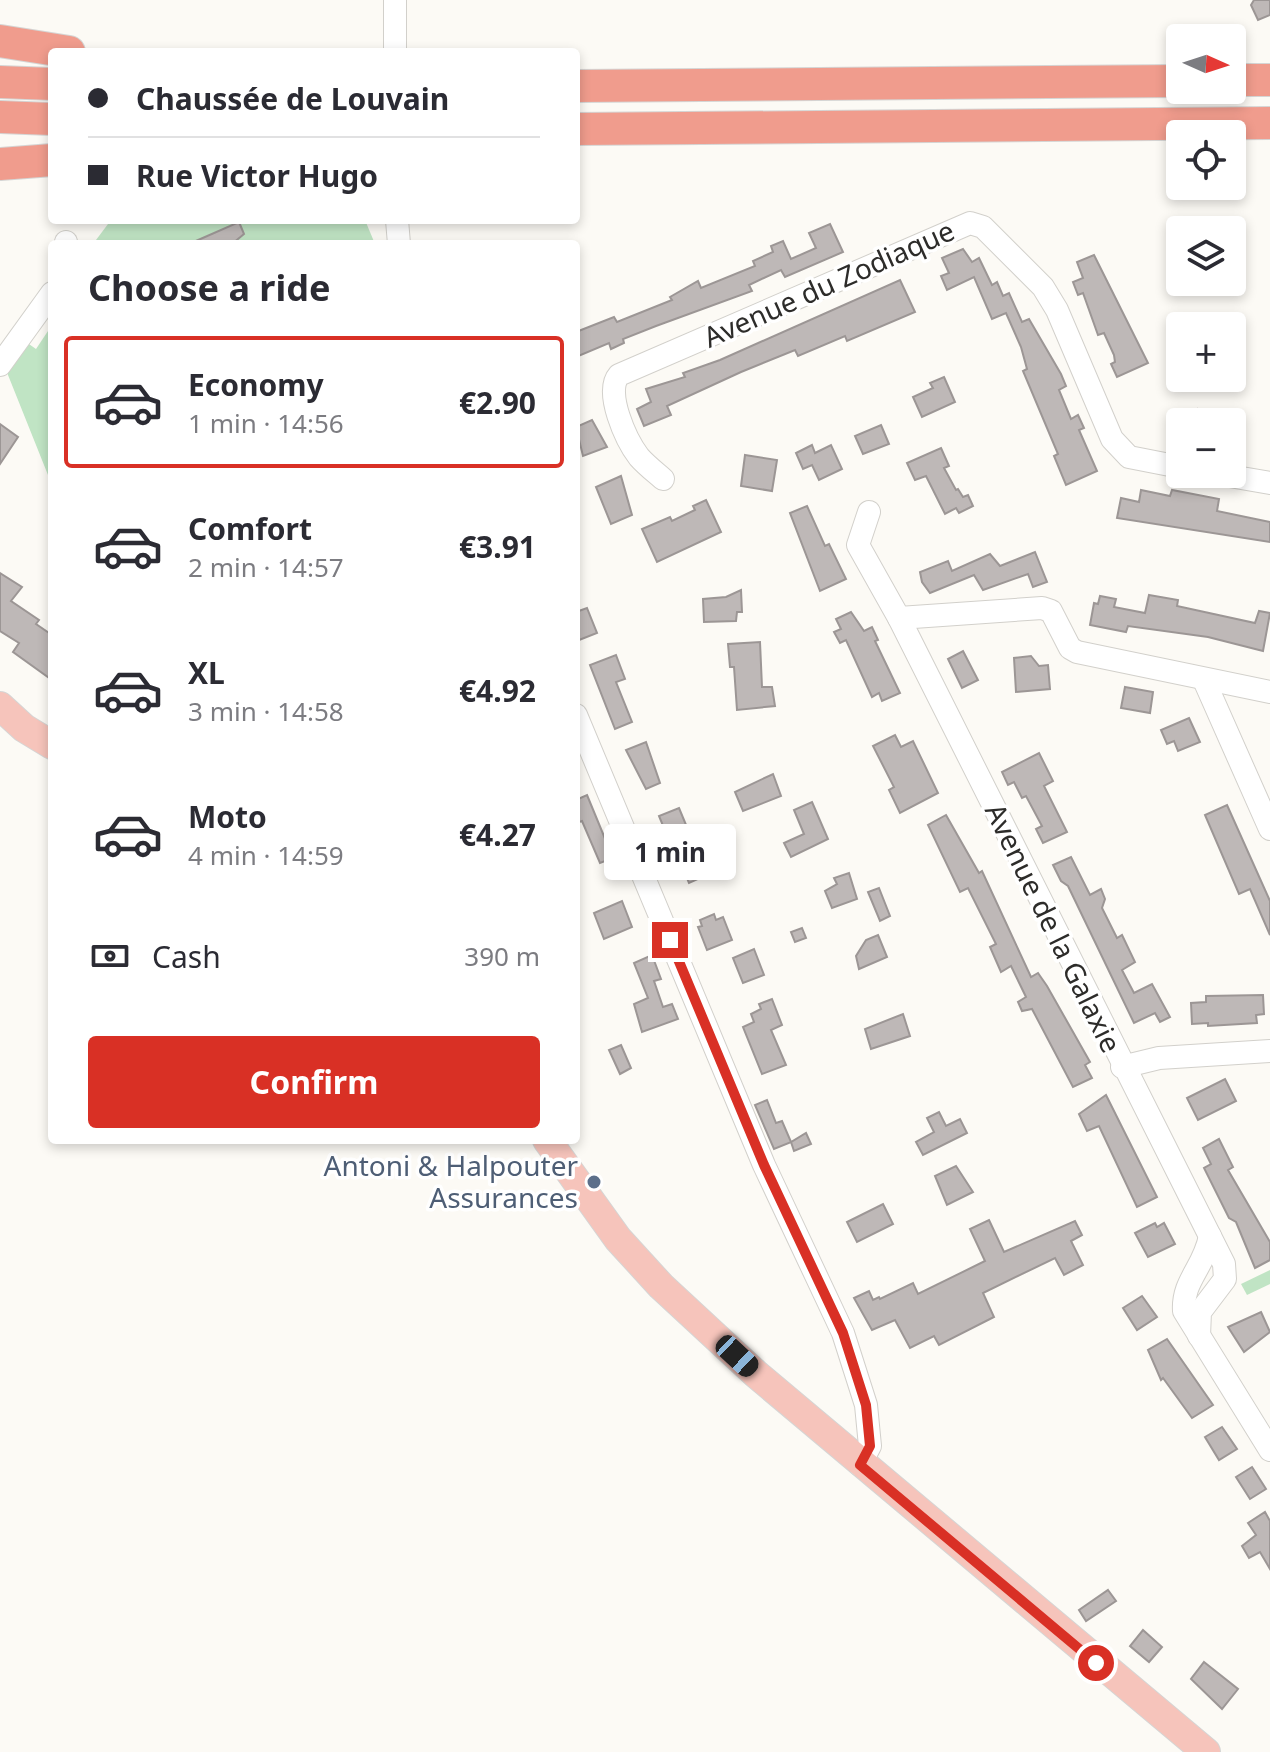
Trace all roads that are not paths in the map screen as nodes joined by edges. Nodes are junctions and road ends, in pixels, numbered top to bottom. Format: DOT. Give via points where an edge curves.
graph roads {
  1 [pos="395,11"];
  2 [pos="0,41"];
  3 [pos="395,48"];
  4 [pos="48,49"];
  5 [pos="1246,80"];
  6 [pos="1270,80"];
  7 [pos="1166,81"];
  8 [pos="0,82"];
  9 [pos="48,84"];
  10 [pos="580,86"];
  11 [pos="0,117"];
  12 [pos="48,119"];
  13 [pos="1270,123"];
  14 [pos="580,129"];
  15 [pos="48,160"];
  16 [pos="0,164"];
  17 [pos="48,299"];
  18 [pos="0,365"];
  19 [pos="1166,464"];
  20 [pos="663,479"];
  21 [pos="1246,479"];
  22 [pos="1270,483"];
  23 [pos="869,512"];
  24 [pos="899,618"];
  25 [pos="1204,680"];
  26 [pos="1270,692"];
  27 [pos="0,706"];
  28 [pos="580,725"];
  29 [pos="48,743"];
  30 [pos="1270,829"];
  31 [pos="1270,1051"];
  32 [pos="1122,1067"];
  33 [pos="550,1144"];
  34 [pos="1270,1450"];
  35 [pos="860,1465"];
  36 [pos="1206,1752"];
  1 -- 3 [label="street"];
  2 -- 4 [label="highway"];
  5 -- 6 [label="highway"];
  7 -- 10 [label="highway"];
  8 -- 9 [label="highway"];
  11 -- 12 [label="highway"];
  13 -- 14 [label="highway"];
  15 -- 16 [label="highway"];
  17 -- 18 [label="street"];
  19 -- 20 [label="street, Avenue du Zodiaque" via="1129,457 1112,439 1043,287 983,227 970,223 619,375 611,395 638,456"];
  21 -- 22 [label="street"];
  23 -- 24 [label="street, Avenue de la Galaxie" via="858,545"];
  24 -- 25 [label="street" via="1042,608 1051,611 1077,652"];
  24 -- 32 [label="street, Avenue de la Galaxie"];
  25 -- 26 [label="street"];
  25 -- 30 [label="street"];
  27 -- 29 [label="main road"];
  28 -- 35 [label="street" via="764,1165 843,1333 866,1405 870,1446"];
  31 -- 32 [label="street" via="1159,1058"];
  32 -- 34 [label="street, Avenue de la Galaxie" via="1210,1236 1206,1258 1183,1293 1184,1311"];
  33 -- 35 [label="main road" via="618,1239 661,1286"];
  35 -- 36 [label="main road"];
}
